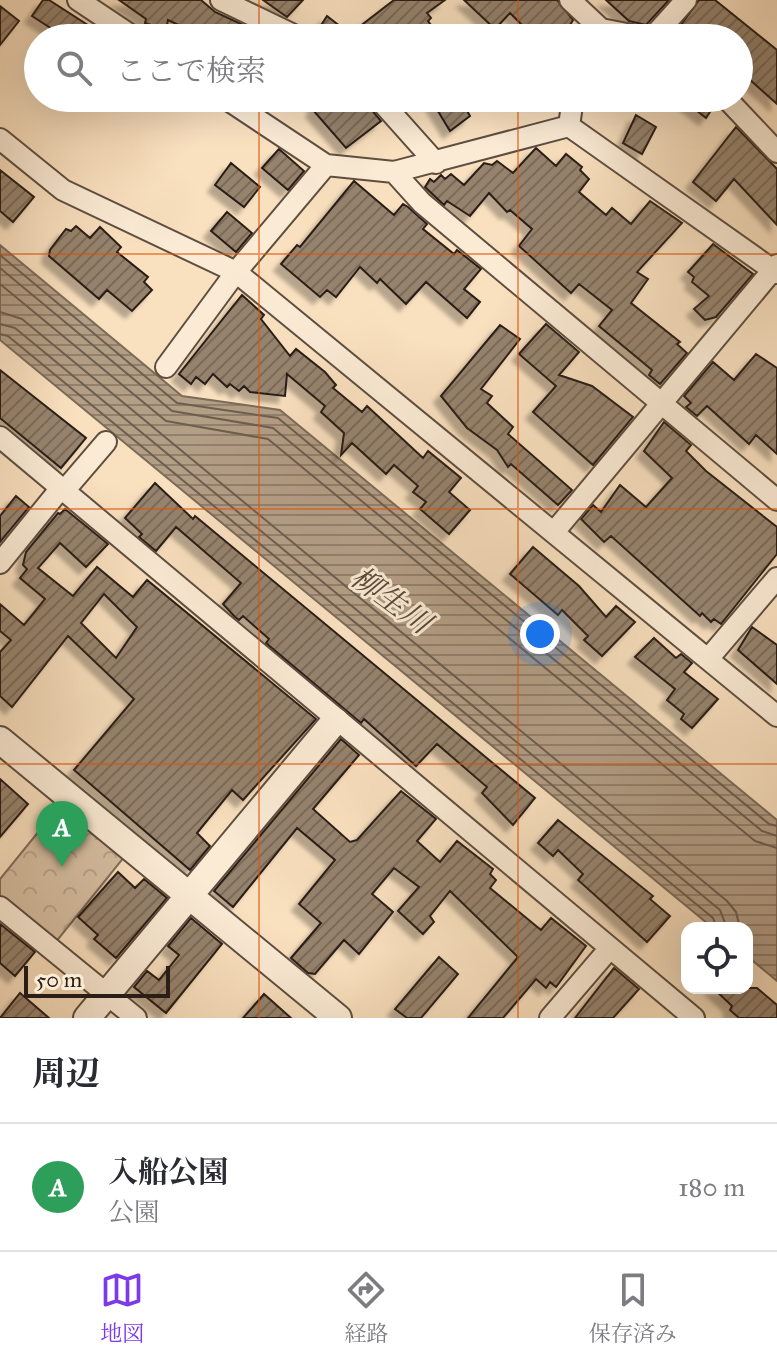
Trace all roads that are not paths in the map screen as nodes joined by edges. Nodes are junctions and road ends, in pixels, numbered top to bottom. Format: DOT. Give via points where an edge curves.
graph roads {
  1 [pos="78,0"];
  2 [pos="221,0"];
  3 [pos="570,0"];
  4 [pos="686,0"];
  5 [pos="114,24"];
  6 [pos="271,24"];
  7 [pos="590,24"];
  8 [pos="663,24"];
  9 [pos="246,112"];
  10 [pos="390,112"];
  11 [pos="571,112"];
  12 [pos="739,112"];
  13 [pos="569,126"];
  14 [pos="0,139"];
  15 [pos="777,152"];
  16 [pos="436,163"];
  17 [pos="326,165"];
  18 [pos="394,172"];
  19 [pos="775,269"];
  20 [pos="236,272"];
  21 [pos="166,367"];
  22 [pos="660,405"];
  23 [pos="0,437"];
  24 [pos="106,442"];
  25 [pos="63,490"];
  26 [pos="777,500"];
  27 [pos="554,532"];
  28 [pos="0,563"];
  29 [pos="777,578"];
  30 [pos="708,659"];
  31 [pos="777,716"];
  32 [pos="335,721"];
  33 [pos="0,740"];
  34 [pos="189,895"];
  35 [pos="0,907"];
  36 [pos="610,948"];
  37 [pos="106,993"];
  38 [pos="87,1018"];
  39 [pos="136,1018"];
  40 [pos="338,1018"];
  41 [pos="550,1018"];
  42 [pos="694,1018"];
  1 -- 5 [label="street"];
  2 -- 6 [label="street"];
  3 -- 7 [label="street"];
  4 -- 8 [label="street"];
  9 -- 17 [label="street"];
  10 -- 16 [label="street"];
  11 -- 13 [label="street"];
  12 -- 15 [label="street"];
  13 -- 16 [label="street"];
  13 -- 19 [label="street"];
  14 -- 20 [label="street" via="63,190"];
  16 -- 18 [label="street"];
  17 -- 18 [label="street"];
  17 -- 20 [label="street"];
  18 -- 22 [label="street" via="422,203"];
  19 -- 22 [label="street"];
  20 -- 21 [label="street"];
  20 -- 27 [label="street"];
  22 -- 26 [label="street"];
  22 -- 27 [label="street"];
  23 -- 25 [label="street"];
  24 -- 25 [label="street"];
  25 -- 28 [label="street"];
  25 -- 32 [label="street"];
  27 -- 30 [label="street"];
  29 -- 30 [label="street"];
  30 -- 31 [label="street"];
  32 -- 34 [label="street"];
  32 -- 36 [label="street"];
  33 -- 34 [label="street"];
  34 -- 37 [label="street"];
  34 -- 40 [label="street"];
  35 -- 37 [label="street"];
  36 -- 41 [label="street"];
  36 -- 42 [label="street"];
  37 -- 38 [label="street"];
  37 -- 39 [label="street"];
}
